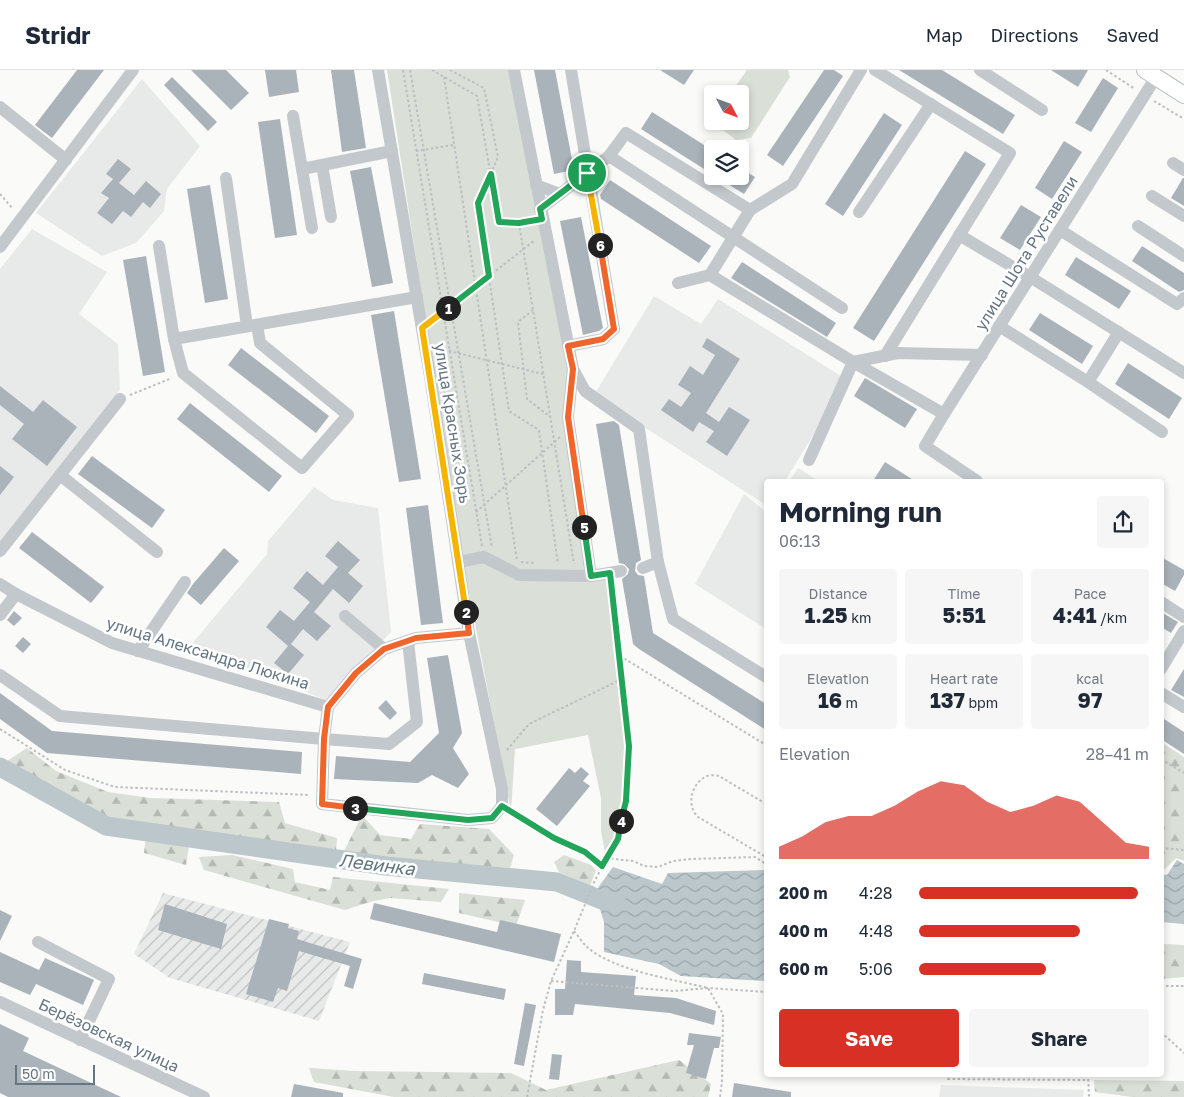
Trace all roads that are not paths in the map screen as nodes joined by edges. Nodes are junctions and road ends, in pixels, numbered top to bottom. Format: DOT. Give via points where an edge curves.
graph roads {
  1 [pos="133,70"];
  2 [pos="378,70"];
  3 [pos="514,70"];
  4 [pos="571,70"];
  5 [pos="861,70"];
  6 [pos="876,70"];
  7 [pos="980,70"];
  8 [pos="1151,74"];
  9 [pos="1184,95"];
  10 [pos="930,104"];
  11 [pos="0,107"];
  12 [pos="1042,110"];
  13 [pos="293,116"];
  14 [pos="392,152"];
  15 [pos="609,156"];
  16 [pos="66,160"];
  17 [pos="322,165"];
  18 [pos="302,169"];
  19 [pos="587,173"];
  20 [pos="226,178"];
  21 [pos="536,185"];
  22 [pos="560,194"];
  23 [pos="1152,196"];
  24 [pos="750,210"];
  25 [pos="859,212"];
  26 [pos="541,214"];
  27 [pos="1184,216"];
  28 [pos="331,217"];
  29 [pos="1138,226"];
  30 [pos="312,228"];
  31 [pos="1060,230"];
  32 [pos="959,235"];
  33 [pos="735,237"];
  34 [pos="159,246"];
  35 [pos="0,247"];
  36 [pos="1184,256"];
  37 [pos="710,275"];
  38 [pos="1030,277"];
  39 [pos="678,283"];
  40 [pos="417,297"];
  41 [pos="1184,298"];
  42 [pos="842,308"];
  43 [pos="252,325"];
  44 [pos="999,326"];
  45 [pos="1119,332"];
  46 [pos="174,339"];
  47 [pos="568,346"];
  48 [pos="982,355"];
  49 [pos="885,356"];
  50 [pos="853,362"];
  51 [pos="573,369"];
  52 [pos="1184,373"];
  53 [pos="1088,382"];
  54 [pos="120,399"];
  55 [pos="944,414"];
  56 [pos="1162,432"];
  57 [pos="809,460"];
  58 [pos="60,475"];
  59 [pos="974,479"];
  60 [pos="0,551"];
  61 [pos="157,552"];
  62 [pos="458,562"];
  63 [pos="658,562"];
  64 [pos="643,568"];
  65 [pos="616,572"];
  66 [pos="591,576"];
  67 [pos="184,582"];
  68 [pos="0,584"];
  69 [pos="16,594"];
  70 [pos="1164,604"];
  71 [pos="0,615"];
  72 [pos="345,616"];
  73 [pos="1184,616"];
  74 [pos="1184,631"];
  75 [pos="469,633"];
  76 [pos="408,641"];
  77 [pos="384,649"];
  78 [pos="138,651"];
  79 [pos="1164,665"];
  80 [pos="0,675"];
  81 [pos="764,675"];
  82 [pos="1164,695"];
  83 [pos="328,707"];
  84 [pos="1184,707"];
  85 [pos="324,739"];
  86 [pos="38,942"];
  87 [pos="0,1002"];
  88 [pos="80,1040"];
  89 [pos="204,1097"];
  1 -- 16 [label="street"];
  2 -- 14 [label="street, улица Красных Зорь"];
  3 -- 21 [label="street"];
  4 -- 19 [label="street"];
  5 -- 24 [label="street" via="792,184"];
  6 -- 10 [label="street"];
  7 -- 12 [label="street"];
  8 -- 9 [label="main road"];
  8 -- 31 [label="street, улица Шота Руставели"];
  10 -- 25 [label="street"];
  10 -- 32 [label="street" via="1010,153"];
  11 -- 16 [label="street"];
  13 -- 18 [label="street"];
  14 -- 17 [label="street"];
  14 -- 40 [label="street, улица Красных Зорь"];
  15 -- 19 [label="street"];
  15 -- 24 [label="street" via="626,132"];
  15 -- 33 [label="street"];
  16 -- 35 [label="street"];
  17 -- 18 [label="street"];
  17 -- 28 [label="street"];
  18 -- 30 [label="street"];
  19 -- 22 [label="street"];
  19 -- 47 [label="street" via="614,329 603,339"];
  20 -- 43 [label="street"];
  21 -- 22 [label="street"];
  21 -- 26 [label="street"];
  22 -- 26 [label="street"];
  23 -- 27 [label="street"];
  24 -- 33 [label="street"];
  26 -- 47 [label="street"];
  29 -- 36 [label="street"];
  31 -- 38 [label="street, улица Шота Руставели"];
  31 -- 41 [label="street" via="1177,304"];
  32 -- 38 [label="street"];
  32 -- 49 [label="street"];
  33 -- 37 [label="street"];
  33 -- 42 [label="street"];
  34 -- 46 [label="street"];
  37 -- 39 [label="street"];
  37 -- 50 [label="street"];
  38 -- 44 [label="street, улица Шота Руставели"];
  38 -- 45 [label="street"];
  40 -- 43 [label="street"];
  40 -- 62 [label="street, улица Красных Зорь"];
  43 -- 46 [label="street"];
  43 -- 46 [label="street" via="260,342 348,415 302,468 184,374"];
  44 -- 48 [label="street, улица Шота Руставели"];
  44 -- 53 [label="street"];
  45 -- 52 [label="street"];
  45 -- 53 [label="street"];
  47 -- 51 [label="street"];
  48 -- 49 [label="street" via="898,353"];
  48 -- 55 [label="street, улица Шота Руставели"];
  49 -- 50 [label="street"];
  50 -- 55 [label="street"];
  50 -- 57 [label="street"];
  51 -- 63 [label="street" via="585,390 639,430"];
  51 -- 66 [label="street" via="568,417"];
  53 -- 56 [label="street"];
  54 -- 58 [label="street"];
  55 -- 59 [label="street, улица Шота Руставели" via="925,446"];
  58 -- 60 [label="street"];
  58 -- 61 [label="street"];
  62 -- 66 [label="street" via="488,555 519,575"];
  62 -- 75 [label="street, улица Красных Зорь"];
  63 -- 64 [label="street"];
  63 -- 81 [label="street" via="674,619"];
  65 -- 66 [label="street"];
  67 -- 78 [label="street"];
  68 -- 69 [label="street, улица Александра Люкина"];
  69 -- 71 [label="street"];
  69 -- 78 [label="street, улица Александра Люкина" via="112,643"];
  70 -- 73 [label="street"];
  72 -- 77 [label="street"];
  74 -- 79 [label="street"];
  75 -- 76 [label="street"];
  75 -- 85 [label="street, улица Красных Зорь" via="502,789 502,806 492,818 468,820 322,804"];
  76 -- 77 [label="street"];
  76 -- 85 [label="street" via="417,722 389,744"];
  77 -- 83 [label="street" via="356,673"];
  78 -- 83 [label="street, улица Александра Люкина"];
  80 -- 85 [label="street" via="60,716"];
  82 -- 84 [label="street"];
  83 -- 85 [label="street"];
  86 -- 88 [label="street" via="109,979"];
  87 -- 88 [label="street, Берёзовская улица"];
  88 -- 89 [label="street, Берёзовская улица"];
}
